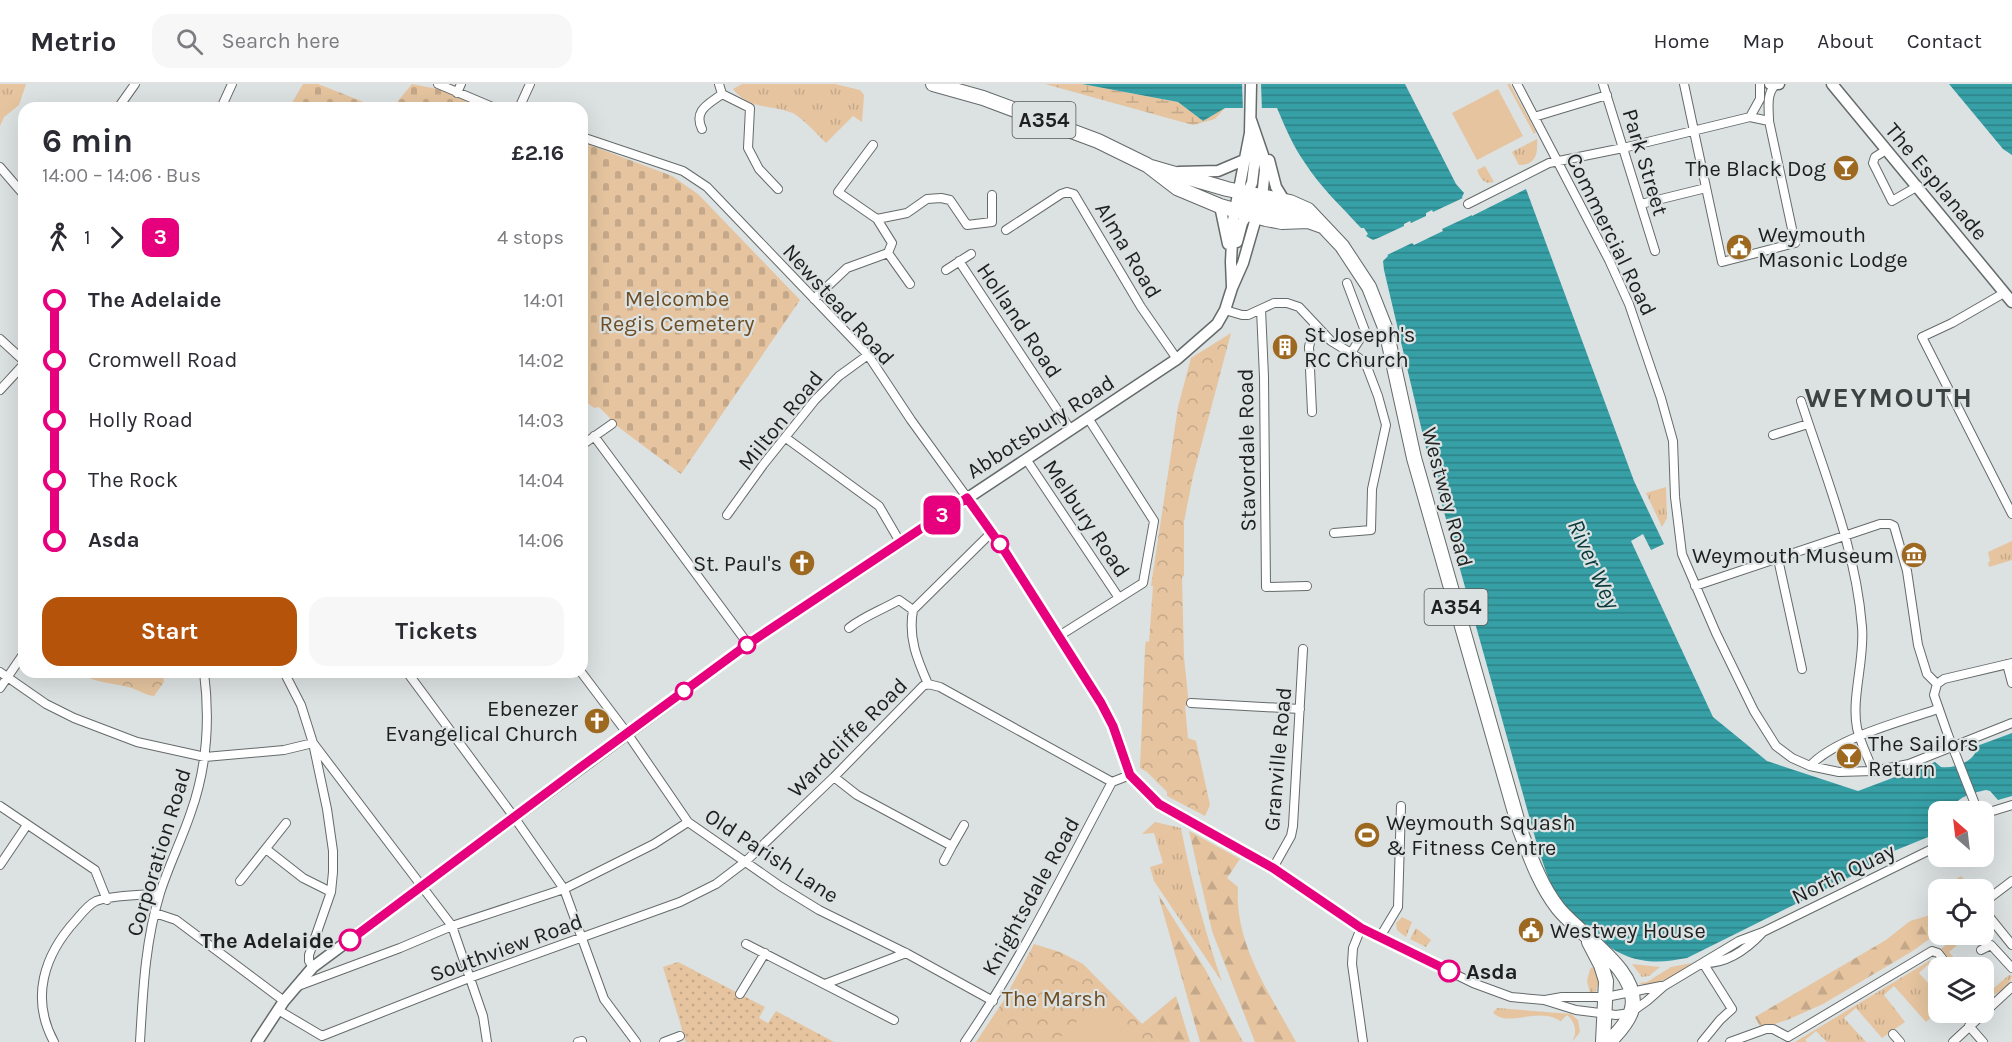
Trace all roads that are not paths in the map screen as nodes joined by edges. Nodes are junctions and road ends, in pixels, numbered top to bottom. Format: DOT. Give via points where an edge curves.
graph roads {
  1 [pos="135,84"];
  2 [pos="438,84"];
  3 [pos="461,84"];
  4 [pos="530,84"];
  5 [pos="719,84"];
  6 [pos="933,84"];
  7 [pos="1251,84"];
  8 [pos="1516,84"];
  9 [pos="1603,84"];
  10 [pos="1684,84"];
  11 [pos="1760,84"];
  12 [pos="1774,84"];
  13 [pos="1832,84"];
  14 [pos="229,85"];
  15 [pos="457,93"];
  16 [pos="722,94"];
  17 [pos="1606,95"];
  18 [pos="122,102"];
  19 [pos="223,102"];
  20 [pos="480,102"];
  21 [pos="522,102"];
  22 [pos="1534,117"];
  23 [pos="1749,117"];
  24 [pos="1769,121"];
  25 [pos="702,129"];
  26 [pos="1253,129"];
  27 [pos="1694,131"];
  28 [pos="588,139"];
  29 [pos="873,145"];
  30 [pos="1623,148"];
  31 [pos="1886,150"];
  32 [pos="1244,160"];
  33 [pos="1559,162"];
  34 [pos="1150,166"];
  35 [pos="0,167"];
  36 [pos="1170,172"];
  37 [pos="1918,186"];
  38 [pos="18,188"];
  39 [pos="1706,188"];
  40 [pos="778,189"];
  41 [pos="992,195"];
  42 [pos="1284,200"];
  43 [pos="1244,204"];
  44 [pos="1468,204"];
  45 [pos="1641,204"];
  46 [pos="876,219"];
  47 [pos="1324,227"];
  48 [pos="1006,230"];
  49 [pos="1655,251"];
  50 [pos="888,253"];
  51 [pos="971,254"];
  52 [pos="959,261"];
  53 [pos="946,270"];
  54 [pos="1347,283"];
  55 [pos="910,284"];
  56 [pos="1232,288"];
  57 [pos="2004,293"];
  58 [pos="814,299"];
  59 [pos="2012,302"];
  60 [pos="1261,309"];
  61 [pos="1225,310"];
  62 [pos="1314,326"];
  63 [pos="0,339"];
  64 [pos="1351,353"];
  65 [pos="868,355"];
  66 [pos="18,356"];
  67 [pos="1177,359"];
  68 [pos="18,369"];
  69 [pos="0,390"];
  70 [pos="1801,401"];
  71 [pos="1312,412"];
  72 [pos="1088,418"];
  73 [pos="612,424"];
  74 [pos="1808,424"];
  75 [pos="1070,429"];
  76 [pos="1773,435"];
  77 [pos="594,436"];
  78 [pos="786,438"];
  79 [pos="588,440"];
  80 [pos="1026,459"];
  81 [pos="967,498"];
  82 [pos="2012,514"];
  83 [pos="728,515"];
  84 [pos="992,532"];
  85 [pos="1334,533"];
  86 [pos="1845,536"];
  87 [pos="900,542"];
  88 [pos="1778,559"];
  89 [pos="1307,586"];
  90 [pos="1695,586"];
  91 [pos="1119,598"];
  92 [pos="913,610"];
  93 [pos="849,628"];
  94 [pos="1059,636"];
  95 [pos="748,644"];
  96 [pos="1303,649"];
  97 [pos="18,659"];
  98 [pos="2010,664"];
  99 [pos="1802,669"];
  100 [pos="3,674"];
  101 [pos="205,678"];
  102 [pos="287,678"];
  103 [pos="411,678"];
  104 [pos="586,678"];
  105 [pos="2012,683"];
  106 [pos="928,684"];
  107 [pos="1937,684"];
  108 [pos="0,688"];
  109 [pos="1191,703"];
  110 [pos="1300,709"];
  111 [pos="1938,710"];
  112 [pos="2012,723"];
  113 [pos="627,733"];
  114 [pos="1861,737"];
  115 [pos="313,743"];
  116 [pos="205,756"];
  117 [pos="1810,766"];
  118 [pos="1873,771"];
  119 [pos="1130,775"];
  120 [pos="834,777"];
  121 [pos="1112,782"];
  122 [pos="1974,801"];
  123 [pos="0,806"];
  124 [pos="1401,806"];
  125 [pos="2012,806"];
  126 [pos="1994,811"];
  127 [pos="514,817"];
  128 [pos="688,822"];
  129 [pos="286,823"];
  130 [pos="27,825"];
  131 [pos="964,825"];
  132 [pos="952,846"];
  133 [pos="266,849"];
  134 [pos="1928,851"];
  135 [pos="944,861"];
  136 [pos="745,862"];
  137 [pos="0,865"];
  138 [pos="1273,868"];
  139 [pos="240,881"];
  140 [pos="2012,881"];
  141 [pos="423,886"];
  142 [pos="564,889"];
  143 [pos="330,892"];
  144 [pos="160,893"];
  145 [pos="1994,895"];
  146 [pos="108,900"];
  147 [pos="155,913"];
  148 [pos="1994,923"];
  149 [pos="452,926"];
  150 [pos="1361,928"];
  151 [pos="1380,937"];
  152 [pos="1587,938"];
  153 [pos="582,939"];
  154 [pos="746,944"];
  155 [pos="2012,945"];
  156 [pos="1981,950"];
  157 [pos="765,953"];
  158 [pos="906,953"];
  159 [pos="1941,957"];
  160 [pos="1703,963"];
  161 [pos="313,967"];
  162 [pos="2012,968"];
  163 [pos="469,978"];
  164 [pos="825,984"];
  165 [pos="1664,986"];
  166 [pos="295,987"];
  167 [pos="2012,987"];
  168 [pos="740,994"];
  169 [pos="1631,994"];
  170 [pos="1606,997"];
  171 [pos="1544,1000"];
  172 [pos="993,1001"];
  173 [pos="1994,1001"];
  174 [pos="281,1005"];
  175 [pos="1630,1013"];
  176 [pos="1604,1014"];
  177 [pos="894,1020"];
  178 [pos="1972,1023"];
  179 [pos="1969,1026"];
  180 [pos="1893,1034"];
  181 [pos="680,1036"];
  182 [pos="49,1039"];
  183 [pos="140,1042"];
  184 [pos="257,1042"];
  185 [pos="487,1042"];
  186 [pos="636,1042"];
  187 [pos="664,1042"];
  188 [pos="965,1042"];
  189 [pos="1363,1042"];
  190 [pos="1603,1042"];
  191 [pos="1609,1042"];
  192 [pos="1702,1042"];
  193 [pos="1730,1042"];
  194 [pos="1900,1042"];
  195 [pos="1953,1042"];
  196 [pos="1983,1042"];
  1 -- 18 [label="street"];
  2 -- 15 [label="street"];
  3 -- 15 [label="street"];
  4 -- 21 [label="street"];
  5 -- 16 [label="street"];
  6 -- 34 [label="highway, A354" via="1051,122"];
  7 -- 26 [label="street"];
  8 -- 22 [label="street, Commercial Road"];
  9 -- 17 [label="street, Park Street"];
  10 -- 27 [label="street"];
  11 -- 23 [label="street" via="1760,99"];
  12 -- 24 [label="street" via="1768,98"];
  13 -- 31 [label="street, The Esplanade"];
  14 -- 19 [label="street"];
  15 -- 20 [label="street"];
  16 -- 25 [label="street" via="702,109"];
  16 -- 40 [label="street" via="750,108 748,147 759,169"];
  17 -- 22 [label="street"];
  17 -- 30 [label="street, Park Street"];
  22 -- 33 [label="street, Commercial Road"];
  23 -- 24 [label="street"];
  23 -- 27 [label="street"];
  24 -- 39 [label="street" via="1795,243 1722,262"];
  26 -- 32 [label="street"];
  26 -- 42 [label="street"];
  26 -- 43 [label="street" via="1252,183"];
  27 -- 30 [label="street"];
  27 -- 39 [label="street"];
  28 -- 58 [label="street, Newstead Road" via="683,171 707,187"];
  29 -- 46 [label="street" via="838,192"];
  30 -- 33 [label="street"];
  30 -- 45 [label="street, Park Street"];
  31 -- 37 [label="street, The Esplanade"];
  31 -- 37 [label="street" via="1875,157 1874,163 1892,201"];
  32 -- 36 [label="street" via="1218,171"];
  32 -- 43 [label="street"];
  33 -- 44 [label="street"];
  33 -- 90 [label="street, Commercial Road" via="1629,304 1654,378 1672,441 1682,554"];
  34 -- 36 [label="highway, A354"];
  34 -- 43 [label="highway, A354" via="1177,188"];
  35 -- 38 [label="street"];
  36 -- 43 [label="highway, A354"];
  37 -- 57 [label="street, The Esplanade"];
  39 -- 45 [label="street"];
  41 -- 46 [label="street" via="992,222 967,225 950,200 941,198 927,199 907,213"];
  42 -- 43 [label="highway, Westwey Road / A354"];
  42 -- 47 [label="highway, Westwey Road / A354" via="1308,210"];
  43 -- 47 [label="highway, A354" via="1282,222 1308,222"];
  43 -- 56 [label="street, Abbotsbury Road" via="1231,262"];
  43 -- 56 [label="street, Abbotsbury Road" via="1244,263"];
  45 -- 49 [label="street, Park Street"];
  46 -- 50 [label="street" via="892,243"];
  47 -- 152 [label="highway, Westwey Road / A354" via="1357,266 1381,314 1417,468 1520,830 1550,897"];
  48 -- 67 [label="street, Alma Road" via="1061,194 1074,194 1141,307"];
  50 -- 55 [label="street"];
  50 -- 58 [label="street" via="847,268"];
  51 -- 52 [label="street, Holland Road"];
  52 -- 53 [label="street, Holland Road"];
  52 -- 75 [label="street, Holland Road"];
  54 -- 64 [label="street" via="1365,332"];
  56 -- 61 [label="street, Abbotsbury Road"];
  57 -- 59 [label="street, The Esplanade"];
  57 -- 82 [label="street" via="1922,337"];
  58 -- 65 [label="street, Newstead Road"];
  60 -- 61 [label="street" via="1242,315"];
  60 -- 62 [label="street" via="1287,303 1299,307"];
  60 -- 89 [label="street, Stavordale Road" via="1266,587"];
  61 -- 67 [label="street, Abbotsbury Road" via="1206,335"];
  62 -- 64 [label="street"];
  62 -- 71 [label="street" via="1309,347"];
  63 -- 66 [label="street"];
  64 -- 85 [label="street" via="1366,367 1386,425 1372,489 1371,530"];
  65 -- 78 [label="street, Milton Road" via="815,400"];
  65 -- 81 [label="street, Newstead Road"];
  67 -- 72 [label="street, Abbotsbury Road"];
  68 -- 69 [label="street"];
  70 -- 74 [label="street"];
  72 -- 75 [label="street, Abbotsbury Road"];
  72 -- 91 [label="street" via="1154,521 1143,583"];
  73 -- 77 [label="street"];
  74 -- 76 [label="street"];
  74 -- 86 [label="street"];
  75 -- 80 [label="street, Abbotsbury Road"];
  77 -- 79 [label="street"];
  77 -- 95 [label="street"];
  78 -- 83 [label="street, Milton Road"];
  78 -- 87 [label="street" via="879,506"];
  80 -- 81 [label="street, Abbotsbury Road"];
  80 -- 91 [label="street, Melbury Road"];
  81 -- 84 [label="street, Newstead Road"];
  81 -- 87 [label="street, Abbotsbury Road"];
  84 -- 92 [label="street"];
  84 -- 94 [label="street, Newstead Road"];
  86 -- 88 [label="street"];
  86 -- 107 [label="street" via="1880,524 1894,526 1907,571 1918,645 1927,674"];
  86 -- 114 [label="street" via="1862,627 1856,709"];
  87 -- 95 [label="street, Abbotsbury Road"];
  88 -- 90 [label="street"];
  88 -- 99 [label="street"];
  90 -- 117 [label="street, Commercial Road" via="1764,729 1776,746"];
  91 -- 94 [label="street"];
  92 -- 93 [label="street" via="899,600"];
  92 -- 106 [label="street" via="912,643"];
  94 -- 119 [label="street, Newstead Road" via="1113,726"];
  95 -- 113 [label="street, Abbotsbury Road"];
  96 -- 110 [label="street, Granville Road"];
  97 -- 100 [label="street"];
  98 -- 105 [label="street"];
  98 -- 107 [label="street"];
  100 -- 108 [label="street"];
  100 -- 116 [label="street" via="74,718 137,742"];
  101 -- 116 [label="street, Corporation Road" via="208,701"];
  102 -- 115 [label="street"];
  103 -- 127 [label="street"];
  104 -- 113 [label="street"];
  106 -- 120 [label="street, Wardcliffe Road"];
  106 -- 121 [label="street, Wardcliffe Road"];
  107 -- 111 [label="street" via="1934,695"];
  109 -- 110 [label="street"];
  110 -- 138 [label="street, Granville Road" via="1293,826"];
  111 -- 114 [label="street"];
  111 -- 122 [label="street, bridge"];
  112 -- 118 [label="street, Commercial Road" via="1909,764"];
  113 -- 127 [label="street, Abbotsbury Road"];
  113 -- 128 [label="street"];
  114 -- 117 [label="street" via="1828,751"];
  114 -- 118 [label="street"];
  115 -- 116 [label="street" via="284,750"];
  115 -- 141 [label="street"];
  115 -- 143 [label="street" via="333,851"];
  116 -- 144 [label="street, Corporation Road" via="192,811"];
  117 -- 118 [label="street, Commercial Road" via="1839,772"];
  119 -- 121 [label="street"];
  119 -- 138 [label="street, Newstead Road" via="1159,804"];
  120 -- 132 [label="street" via="857,795"];
  120 -- 136 [label="street, Wardcliffe Road"];
  121 -- 172 [label="street, Knightsdale Road"];
  123 -- 130 [label="street"];
  124 -- 151 [label="street" via="1398,907"];
  125 -- 126 [label="street"];
  127 -- 141 [label="street, Abbotsbury Road"];
  127 -- 142 [label="street"];
  128 -- 136 [label="street, Old Parish Lane"];
  128 -- 142 [label="street, Old Parish Lane" via="654,844"];
  129 -- 133 [label="street"];
  130 -- 137 [label="street"];
  130 -- 146 [label="street" via="95,870"];
  131 -- 132 [label="street"];
  132 -- 135 [label="street"];
  133 -- 139 [label="street"];
  133 -- 143 [label="street" via="303,878"];
  134 -- 160 [label="street, North Quay" via="1738,941"];
  136 -- 153 [label="street, Southview Road" via="701,893"];
  136 -- 158 [label="street, Old Parish Lane" via="819,910"];
  138 -- 150 [label="street, Newstead Road"];
  140 -- 145 [label="street"];
  141 -- 149 [label="street"];
  141 -- 161 [label="street, Abbotsbury Road"];
  142 -- 149 [label="street, Old Parish Lane"];
  142 -- 153 [label="street"];
  143 -- 161 [label="street" via="309,955"];
  144 -- 146 [label="street"];
  144 -- 147 [label="street, Corporation Road"];
  146 -- 182 [label="street" via="95,902 81,914 51,955 43,981 41,1010"];
  147 -- 174 [label="street" via="176,920"];
  147 -- 183 [label="street, Corporation Road" via="144,968"];
  148 -- 155 [label="street"];
  149 -- 163 [label="street"];
  149 -- 166 [label="street, Old Parish Lane"];
  150 -- 151 [label="street, Newstead Road"];
  150 -- 189 [label="street" via="1352,964"];
  151 -- 171 [label="street, Newstead Road" via="1487,989 1511,997"];
  152 -- 169 [label="highway, Westwey Road / A354" via="1617,965"];
  152 -- 170 [label="highway, Westwey Road / A354" via="1604,974"];
  153 -- 163 [label="street, Southview Road"];
  153 -- 186 [label="street" via="604,999"];
  154 -- 157 [label="street"];
  156 -- 162 [label="street" via="1991,945"];
  157 -- 164 [label="street"];
  157 -- 168 [label="street"];
  158 -- 164 [label="street"];
  158 -- 172 [label="street, Old Parish Lane"];
  159 -- 193 [label="street" via="1932,951 1788,1037 1766,1029"];
  160 -- 165 [label="street, North Quay"];
  160 -- 192 [label="street" via="1732,1009"];
  161 -- 166 [label="street, Abbotsbury Road"];
  163 -- 174 [label="street, Southview Road" via="321,1036"];
  163 -- 185 [label="street" via="483,1016"];
  164 -- 177 [label="street"];
  165 -- 169 [label="street, North Quay"];
  165 -- 175 [label="street, North Quay"];
  166 -- 174 [label="street, Abbotsbury Road"];
  167 -- 173 [label="street"];
  169 -- 170 [label="street, Newstead Road"];
  169 -- 175 [label="highway, A354"];
  170 -- 171 [label="street, Newstead Road"];
  170 -- 176 [label="highway, A354"];
  171 -- 176 [label="street, Newstead Road"];
  172 -- 188 [label="street, Knightsdale Road"];
  174 -- 184 [label="street, Abbotsbury Road"];
  175 -- 176 [label="street, Newstead Road"];
  175 -- 191 [label="highway"];
  176 -- 190 [label="highway, A354"];
  178 -- 179 [label="street"];
  179 -- 195 [label="street"];
  179 -- 196 [label="street"];
  180 -- 194 [label="street"];
  181 -- 187 [label="street"];
}
